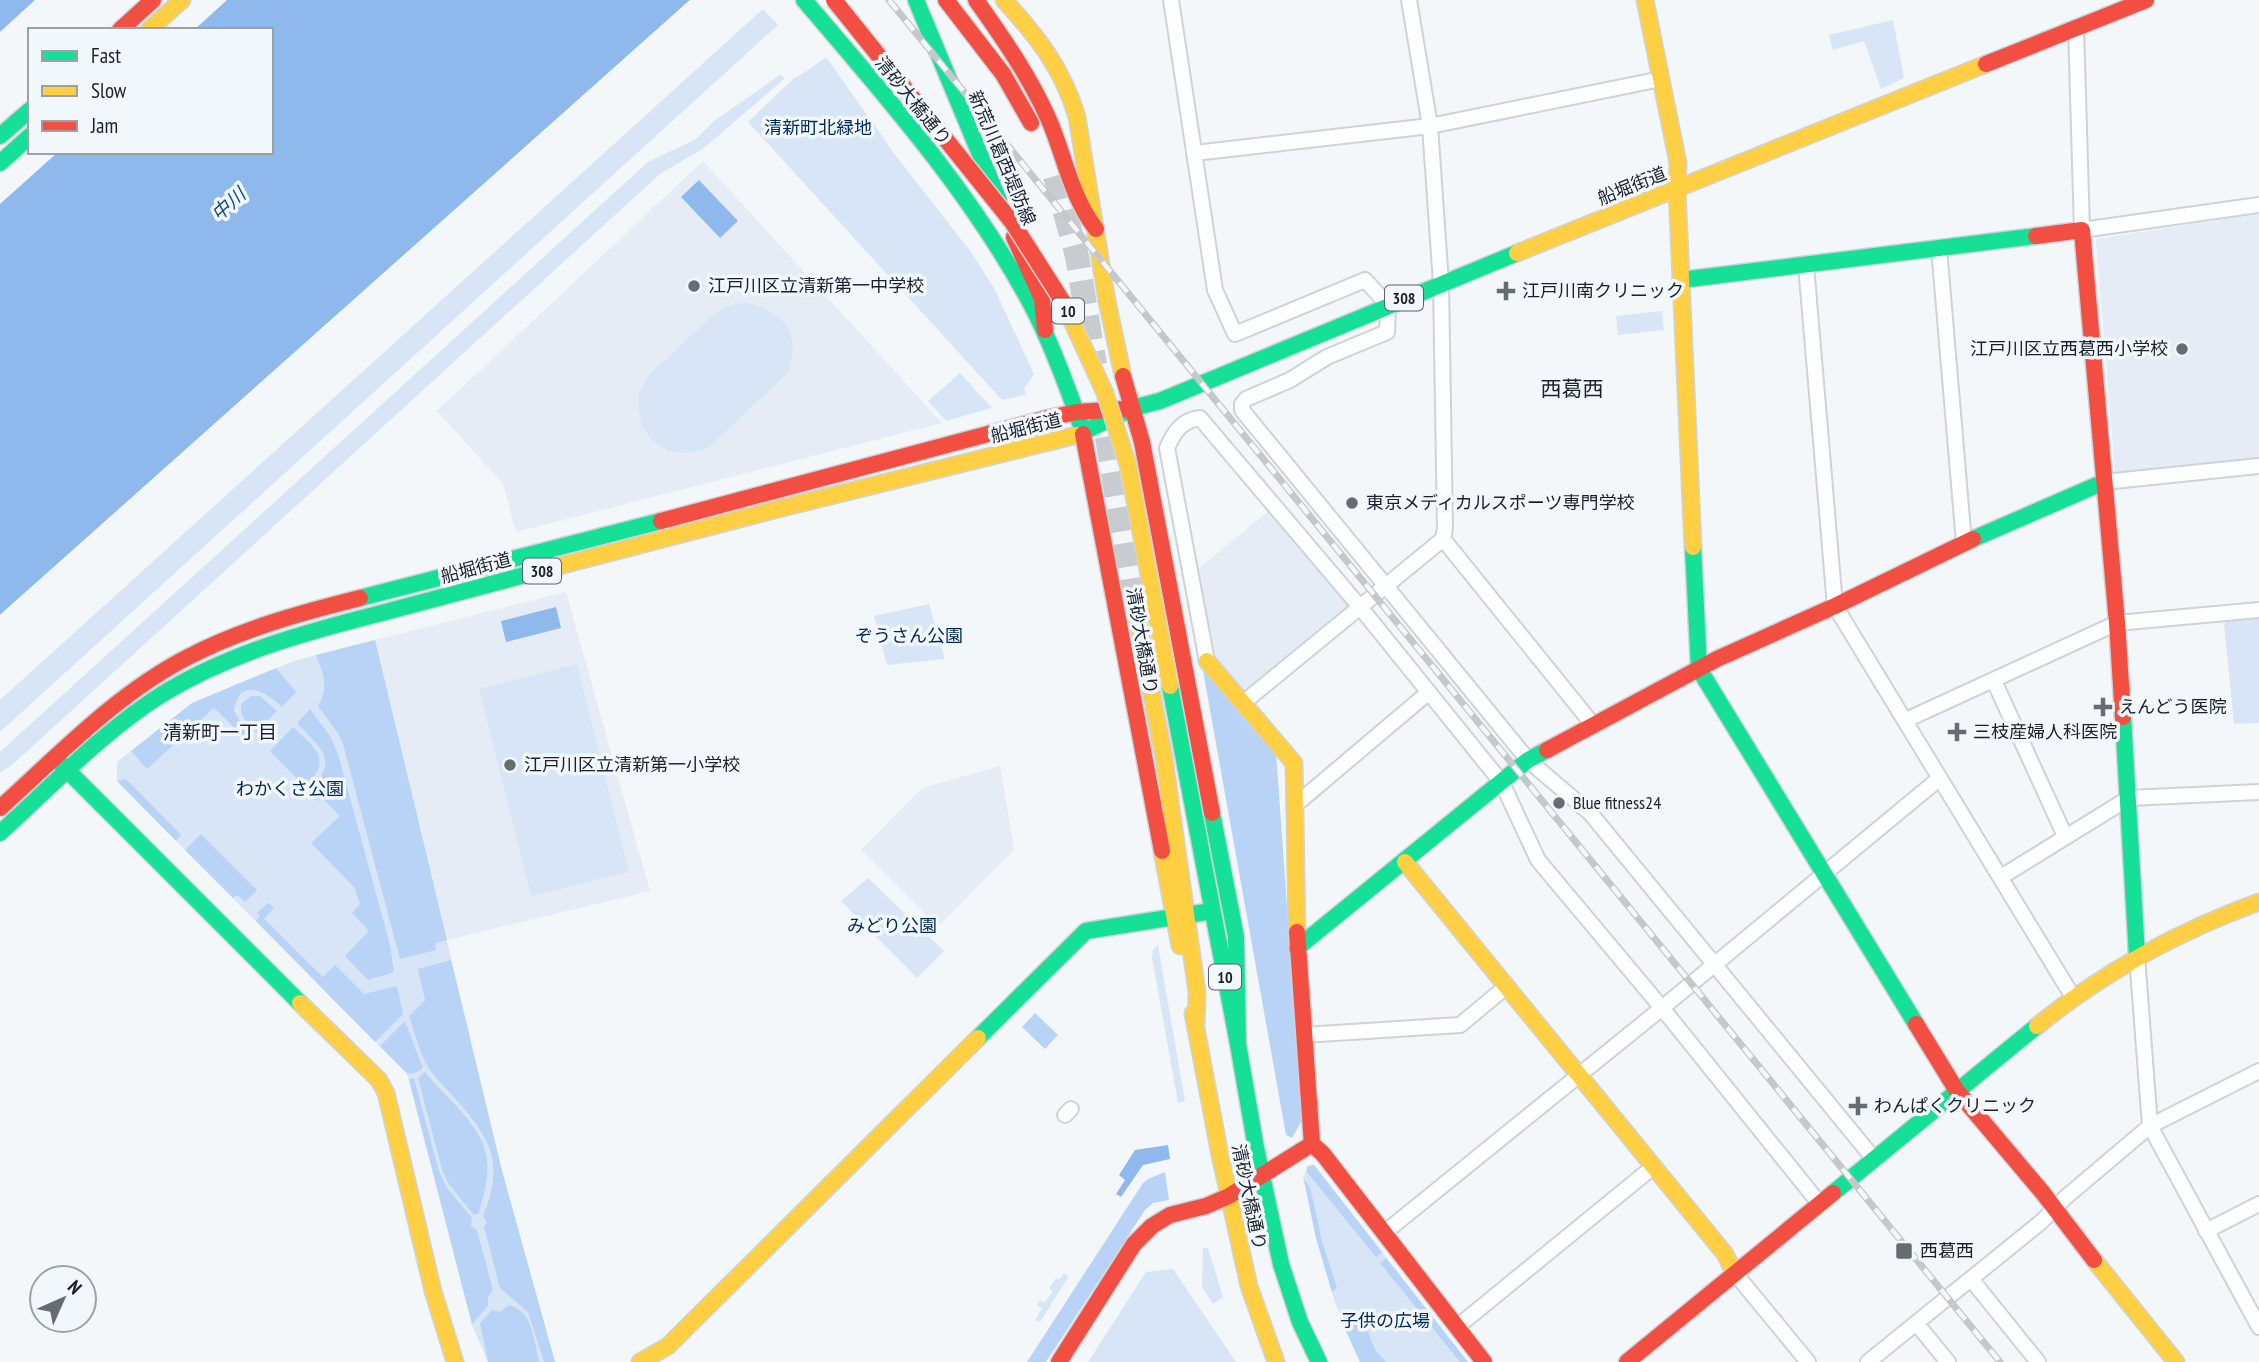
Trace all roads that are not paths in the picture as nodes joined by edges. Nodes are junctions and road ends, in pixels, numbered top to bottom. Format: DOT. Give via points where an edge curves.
graph roads {
  1 [pos="153,0"];
  2 [pos="182,0"];
  3 [pos="804,0"];
  4 [pos="834,0"];
  5 [pos="916,0"];
  6 [pos="946,0"];
  7 [pos="976,0"];
  8 [pos="1004,0"];
  9 [pos="1171,0"];
  10 [pos="1409,0"];
  11 [pos="1645,0"];
  12 [pos="2146,0"];
  13 [pos="122,28"];
  14 [pos="151,28"];
  15 [pos="2076,28"];
  16 [pos="1661,79"];
  17 [pos="28,112"];
  18 [pos="1430,125"];
  19 [pos="0,136"];
  20 [pos="28,138"];
  21 [pos="1195,153"];
  22 [pos="0,163"];
  23 [pos="1055,176"];
  24 [pos="1677,190"];
  25 [pos="2259,205"];
  26 [pos="1096,229"];
  27 [pos="2082,230"];
  28 [pos="1938,248"];
  29 [pos="1806,265"];
  30 [pos="1681,280"];
  31 [pos="1441,283"];
  32 [pos="1388,305"];
  33 [pos="1045,331"];
  34 [pos="1133,408"];
  35 [pos="1077,412"];
  36 [pos="1083,434"];
  37 [pos="2259,466"];
  38 [pos="2104,482"];
  39 [pos="1443,539"];
  40 [pos="1964,543"];
  41 [pos="1385,587"];
  42 [pos="1134,601"];
  43 [pos="1835,606"];
  44 [pos="1360,607"];
  45 [pos="2259,610"];
  46 [pos="2117,623"];
  47 [pos="1207,661"];
  48 [pos="1699,669"];
  49 [pos="1993,681"];
  50 [pos="1429,692"];
  51 [pos="1243,703"];
  52 [pos="1906,720"];
  53 [pos="1594,726"];
  54 [pos="55,759"];
  55 [pos="1528,760"];
  56 [pos="69,771"];
  57 [pos="1940,778"];
  58 [pos="1502,783"];
  59 [pos="2259,792"];
  60 [pos="2129,798"];
  61 [pos="1294,806"];
  62 [pos="0,808"];
  63 [pos="0,833"];
  64 [pos="2065,836"];
  65 [pos="1405,862"];
  66 [pos="1823,874"];
  67 [pos="2001,877"];
  68 [pos="2259,902"];
  69 [pos="1212,911"];
  70 [pos="1179,915"];
  71 [pos="1297,948"];
  72 [pos="2137,956"];
  73 [pos="1715,965"];
  74 [pos="1507,986"];
  75 [pos="2073,997"];
  76 [pos="1662,1008"];
  77 [pos="1304,1035"];
  78 [pos="1238,1044"];
  79 [pos="2259,1071"];
  80 [pos="1579,1074"];
  81 [pos="1957,1091"];
  82 [pos="2150,1126"];
  83 [pos="1311,1144"];
  84 [pos="1874,1159"];
  85 [pos="1653,1167"];
  86 [pos="1262,1177"];
  87 [pos="1229,1196"];
  88 [pos="1819,1203"];
  89 [pos="2259,1204"];
  90 [pos="2053,1209"];
  91 [pos="2206,1231"];
  92 [pos="1384,1233"];
  93 [pos="1734,1272"];
  94 [pos="1971,1279"];
  95 [pos="1916,1323"];
  96 [pos="1457,1327"];
  97 [pos="2259,1327"];
  98 [pos="454,1362"];
  99 [pos="640,1362"];
  100 [pos="1059,1362"];
  101 [pos="1276,1362"];
  102 [pos="1319,1362"];
  103 [pos="1484,1362"];
  104 [pos="1627,1362"];
  105 [pos="1808,1362"];
  106 [pos="1868,1362"];
  107 [pos="1948,1362"];
  108 [pos="2038,1362"];
  109 [pos="2176,1362"];
  1 -- 13 [label="main road"];
  2 -- 14 [label="main road"];
  3 -- 33 [label="main road, 清砂大橋通り / 10" via="966,198"];
  4 -- 69 [label="main road, 清砂大橋通り / 10, bridge" via="1032,252 1067,308 1105,393 1128,464"];
  5 -- 33 [label="main road, 新荒川葛西堤防線" via="1042,299"];
  6 -- 23 [label="main road" via="1024,108"];
  7 -- 26 [label="main road" via="1009,46 1050,122 1079,206"];
  8 -- 26 [label="main road, 清砂大橋通り" via="1053,57 1072,94"];
  9 -- 21 [label="street"];
  10 -- 18 [label="street"];
  11 -- 16 [label="main road"];
  12 -- 15 [label="main road, 船堀街道 / 308"];
  15 -- 24 [label="main road, 船堀街道 / 308"];
  15 -- 27 [label="street"];
  16 -- 18 [label="street"];
  16 -- 24 [label="main road" via="1678,163"];
  17 -- 19 [label="main road"];
  18 -- 21 [label="street"];
  18 -- 31 [label="street"];
  20 -- 22 [label="main road"];
  21 -- 32 [label="street" via="1215,290 1236,334 1365,280"];
  24 -- 30 [label="main road"];
  24 -- 31 [label="main road, 船堀街道 / 308"];
  25 -- 27 [label="street"];
  26 -- 34 [label="main road, 清砂大橋通り" via="1107,301"];
  27 -- 28 [label="main road"];
  27 -- 38 [label="main road"];
  28 -- 29 [label="main road"];
  28 -- 40 [label="street"];
  29 -- 30 [label="main road"];
  29 -- 43 [label="street"];
  30 -- 48 [label="main road"];
  31 -- 32 [label="main road, 船堀街道 / 308"];
  31 -- 39 [label="street"];
  32 -- 34 [label="main road, 船堀街道 / 308" via="1160,401"];
  32 -- 41 [label="street" via="1387,332 1327,357 1242,404 1242,410"];
  33 -- 35 [label="main road, 清砂大橋通り / 10"];
  34 -- 35 [label="main road, 船堀街道 / 308"];
  34 -- 36 [label="main road, 船堀街道 / 308"];
  34 -- 78 [label="main road, 清砂大橋通り" via="1236,937"];
  35 -- 36 [label="main road, 清砂大橋通り / 10"];
  35 -- 54 [label="main road, 船堀街道 / 308" via="251,629 150,680"];
  36 -- 56 [label="main road, 船堀街道 / 308" via="764,513 246,652 160,696"];
  36 -- 70 [label="main road, 清砂大橋通り"];
  37 -- 38 [label="street"];
  38 -- 40 [label="main road"];
  38 -- 46 [label="main road"];
  39 -- 41 [label="street"];
  39 -- 53 [label="street"];
  40 -- 43 [label="main road"];
  41 -- 44 [label="street"];
  41 -- 55 [label="street"];
  42 -- 70 [label="main road" via="1164,758"];
  43 -- 48 [label="main road"];
  43 -- 52 [label="street"];
  44 -- 47 [label="street" via="1200,418 1194,419 1179,427 1167,448"];
  44 -- 50 [label="street"];
  44 -- 51 [label="street"];
  45 -- 46 [label="street"];
  46 -- 49 [label="street"];
  46 -- 60 [label="main road"];
  47 -- 51 [label="main road"];
  48 -- 53 [label="main road"];
  48 -- 66 [label="main road"];
  49 -- 52 [label="street"];
  49 -- 64 [label="street"];
  50 -- 58 [label="street"];
  50 -- 61 [label="street"];
  51 -- 61 [label="main road" via="1294,763"];
  52 -- 57 [label="street"];
  53 -- 55 [label="main road"];
  54 -- 56 [label="main road"];
  54 -- 62 [label="main road, 船堀街道 / 308"];
  55 -- 58 [label="main road"];
  55 -- 73 [label="street" via="1591,814"];
  56 -- 63 [label="main road, 船堀街道 / 308"];
  56 -- 98 [label="main road" via="379,1080 392,1112"];
  57 -- 66 [label="street"];
  57 -- 67 [label="street"];
  58 -- 65 [label="main road"];
  58 -- 76 [label="street" via="1538,860"];
  59 -- 60 [label="street"];
  60 -- 64 [label="street"];
  60 -- 72 [label="main road"];
  61 -- 71 [label="main road"];
  64 -- 67 [label="street"];
  65 -- 71 [label="main road"];
  65 -- 74 [label="main road"];
  66 -- 73 [label="street"];
  66 -- 81 [label="main road"];
  67 -- 75 [label="street"];
  68 -- 72 [label="main road"];
  69 -- 70 [label="main road"];
  69 -- 78 [label="main road, 10"];
  70 -- 87 [label="main road, 清砂大橋通り" via="1197,992 1196,1026"];
  70 -- 99 [label="main road" via="1094,928 1081,935 668,1346"];
  71 -- 77 [label="main road"];
  72 -- 75 [label="main road"];
  72 -- 82 [label="street"];
  73 -- 76 [label="street"];
  73 -- 84 [label="street"];
  74 -- 77 [label="street" via="1460,1025"];
  74 -- 80 [label="main road"];
  75 -- 81 [label="main road"];
  76 -- 80 [label="street"];
  76 -- 88 [label="street"];
  77 -- 83 [label="main road"];
  78 -- 86 [label="main road, 清砂大橋通り"];
  79 -- 82 [label="street"];
  80 -- 85 [label="main road"];
  80 -- 92 [label="street"];
  81 -- 84 [label="main road"];
  81 -- 90 [label="main road"];
  82 -- 90 [label="street"];
  82 -- 91 [label="street"];
  83 -- 86 [label="main road"];
  83 -- 92 [label="main road"];
  84 -- 88 [label="main road"];
  85 -- 93 [label="main road" via="1725,1254"];
  85 -- 96 [label="street"];
  86 -- 87 [label="main road"];
  86 -- 102 [label="main road, 清砂大橋通り" via="1281,1264"];
  87 -- 100 [label="main road" via="1170,1215 1152,1226 1134,1244"];
  87 -- 101 [label="main road, 清砂大橋通り" via="1249,1286"];
  88 -- 93 [label="main road"];
  89 -- 91 [label="street"];
  90 -- 94 [label="street"];
  90 -- 109 [label="main road"];
  91 -- 97 [label="street"];
  92 -- 96 [label="main road"];
  93 -- 104 [label="main road"];
  93 -- 105 [label="street"];
  94 -- 95 [label="street"];
  94 -- 108 [label="street"];
  95 -- 106 [label="street"];
  95 -- 107 [label="street"];
  96 -- 103 [label="main road"];
}
